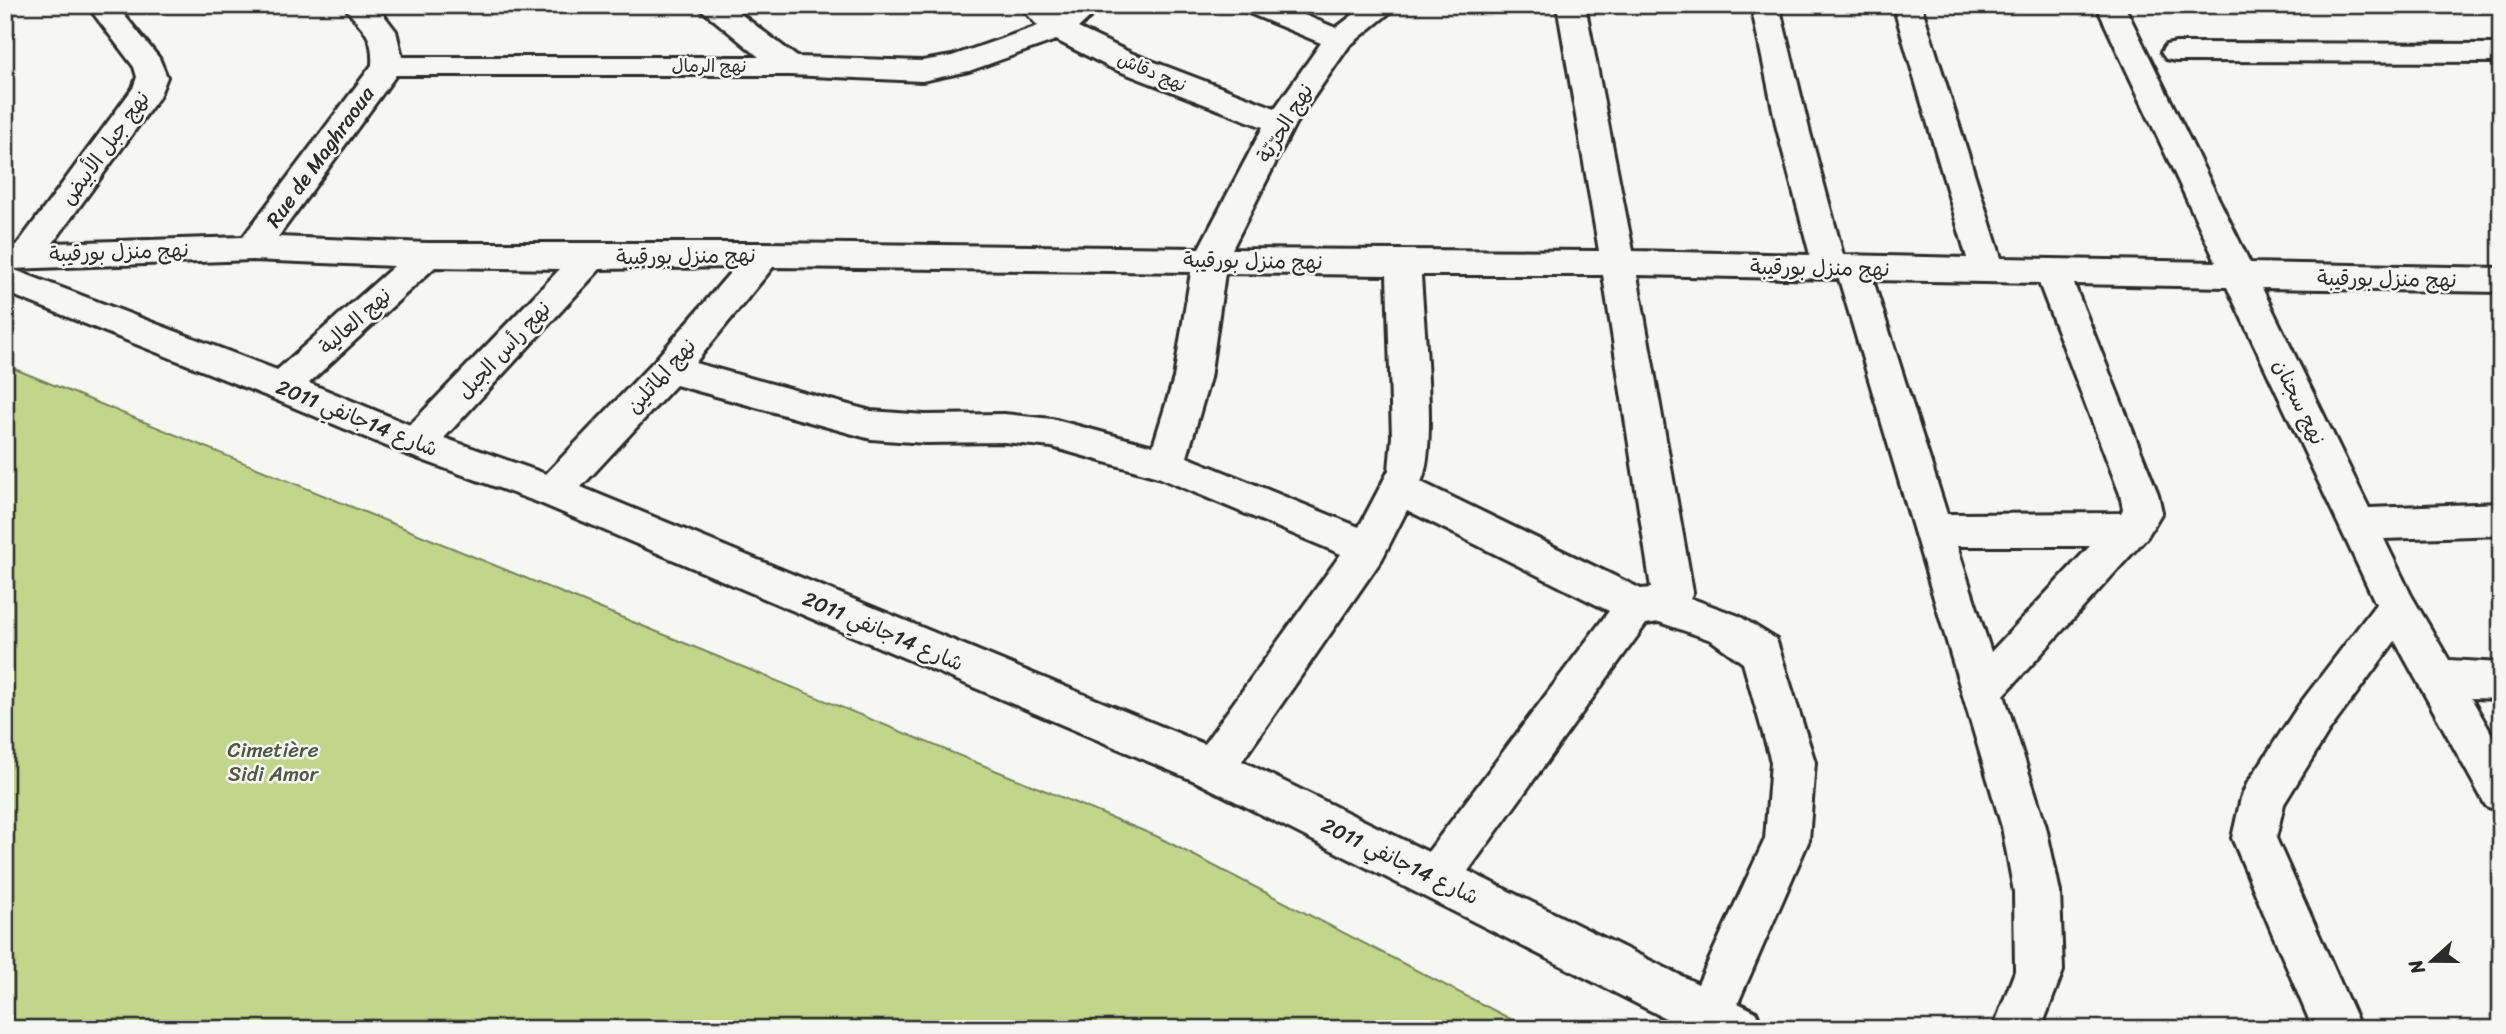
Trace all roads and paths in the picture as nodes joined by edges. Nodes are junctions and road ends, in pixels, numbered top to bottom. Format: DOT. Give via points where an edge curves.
graph roads {
  1 [pos="101,5"];
  2 [pos="358,5"];
  3 [pos="710,5"];
  4 [pos="1032,5"];
  5 [pos="1089,5"];
  6 [pos="1254,5"];
  7 [pos="1385,5"];
  8 [pos="1571,5"];
  9 [pos="1765,5"];
  10 [pos="1907,5"];
  11 [pos="2110,5"];
  12 [pos="1058,29"];
  13 [pos="1339,40"];
  14 [pos="2176,52"];
  15 [pos="2501,53"];
  16 [pos="387,66"];
  17 [pos="790,66"];
  18 [pos="1282,122"];
  19 [pos="252,248"];
  20 [pos="427,255"];
  21 [pos="764,255"];
  22 [pos="591,257"];
  23 [pos="1210,260"];
  24 [pos="1404,263"];
  25 [pos="1619,263"];
  26 [pos="12,264"];
  27 [pos="1841,268"];
  28 [pos="1988,270"];
  29 [pos="2052,272"];
  30 [pos="2239,276"];
  31 [pos="2501,280"];
  32 [pos="669,369"];
  33 [pos="282,387"];
  34 [pos="416,443"];
  35 [pos="1166,464"];
  36 [pos="1400,489"];
  37 [pos="553,492"];
  38 [pos="2501,519"];
  39 [pos="2358,524"];
  40 [pos="2133,526"];
  41 [pos="1933,530"];
  42 [pos="1368,548"];
  43 [pos="1649,605"];
  44 [pos="2397,607"];
  45 [pos="2438,678"];
  46 [pos="2501,681"];
  47 [pos="1982,690"];
  48 [pos="1212,768"];
  49 [pos="2501,792"];
  50 [pos="1435,879"];
  51 [pos="1724,1021"];
  52 [pos="2017,1029"];
  53 [pos="2337,1029"];
  1 -- 26 [label="street, نهج جبل الأبيض" via="148,65 152,77 148,90"];
  2 -- 16 [label="street" via="389,46"];
  3 -- 17 [label="street"];
  4 -- 12 [label="street, نهج دقاش"];
  5 -- 12 [label="street, نهج الرمال"];
  6 -- 13 [label="street"];
  7 -- 13 [label="street, نهج الحرّيّة"];
  8 -- 25 [label="street"];
  9 -- 27 [label="street" via="1793,129"];
  10 -- 28 [label="street"];
  11 -- 30 [label="street, نهج سجنان"];
  12 -- 17 [label="street, نهج الرمال" via="958,64 922,71"];
  12 -- 18 [label="street, نهج دقاش" via="1132,65"];
  13 -- 18 [label="street, نهج الحرّيّة"];
  14 -- 15 [label="street"];
  16 -- 17 [label="street, نهج الرمال"];
  16 -- 19 [label="street, Rue de Maghraoua"];
  18 -- 23 [label="street, نهج الحرّيّة"];
  19 -- 20 [label="street, نهج منزل بورقيبة"];
  19 -- 26 [label="street, نهج منزل بورقيبة"];
  20 -- 22 [label="street, نهج منزل بورقيبة"];
  20 -- 33 [label="street, نهج العالية"];
  21 -- 22 [label="street, نهج منزل بورقيبة"];
  21 -- 23 [label="street, نهج منزل بورقيبة"];
  21 -- 32 [label="street, نهج الماتلين"];
  22 -- 34 [label="street, نهج رأس الجبل"];
  23 -- 24 [label="street, نهج منزل بورقيبة"];
  23 -- 35 [label="street, نهج الحرّيّة" via="1192,378"];
  24 -- 25 [label="street, نهج منزل بورقيبة"];
  24 -- 36 [label="street" via="1410,437 1408,470"];
  25 -- 27 [label="street, نهج منزل بورقيبة"];
  25 -- 43 [label="street" via="1673,592"];
  26 -- 33 [label="street, شارع 14جانفي 2011"];
  27 -- 28 [label="street, نهج منزل بورقيبة"];
  27 -- 41 [label="street"];
  28 -- 29 [label="street, نهج منزل بورقيبة"];
  29 -- 30 [label="street, نهج منزل بورقيبة"];
  29 -- 40 [label="street" via="2139,494 2143,512"];
  30 -- 31 [label="street, نهج منزل بورقيبة"];
  30 -- 39 [label="street, نهج سجنان"];
  32 -- 35 [label="street" via="872,425 1052,433"];
  32 -- 37 [label="street, نهج الماتلين"];
  33 -- 34 [label="street, شارع 14جانفي 2011"];
  34 -- 37 [label="street, شارع 14جانفي 2011"];
  35 -- 42 [label="street"];
  36 -- 42 [label="street"];
  36 -- 43 [label="street"];
  37 -- 48 [label="street, شارع 14جانفي 2011"];
  38 -- 39 [label="street"];
  39 -- 44 [label="street, نهج سجنان"];
  40 -- 41 [label="street" via="2116,530"];
  40 -- 47 [label="street"];
  41 -- 47 [label="street"];
  42 -- 48 [label="street"];
  43 -- 50 [label="street"];
  43 -- 51 [label="street" via="1725,628 1761,652 1793,762 1787,841"];
  44 -- 45 [label="street, نهج سجنان"];
  44 -- 53 [label="street" via="2314,718 2263,798 2254,838"];
  45 -- 46 [label="street"];
  45 -- 49 [label="street, نهج سجنان"];
  47 -- 52 [label="street" via="2024,827 2037,892 2039,971"];
  48 -- 50 [label="street, شارع 14جانفي 2011"];
  50 -- 51 [label="street, شارع 14جانفي 2011"];
}
